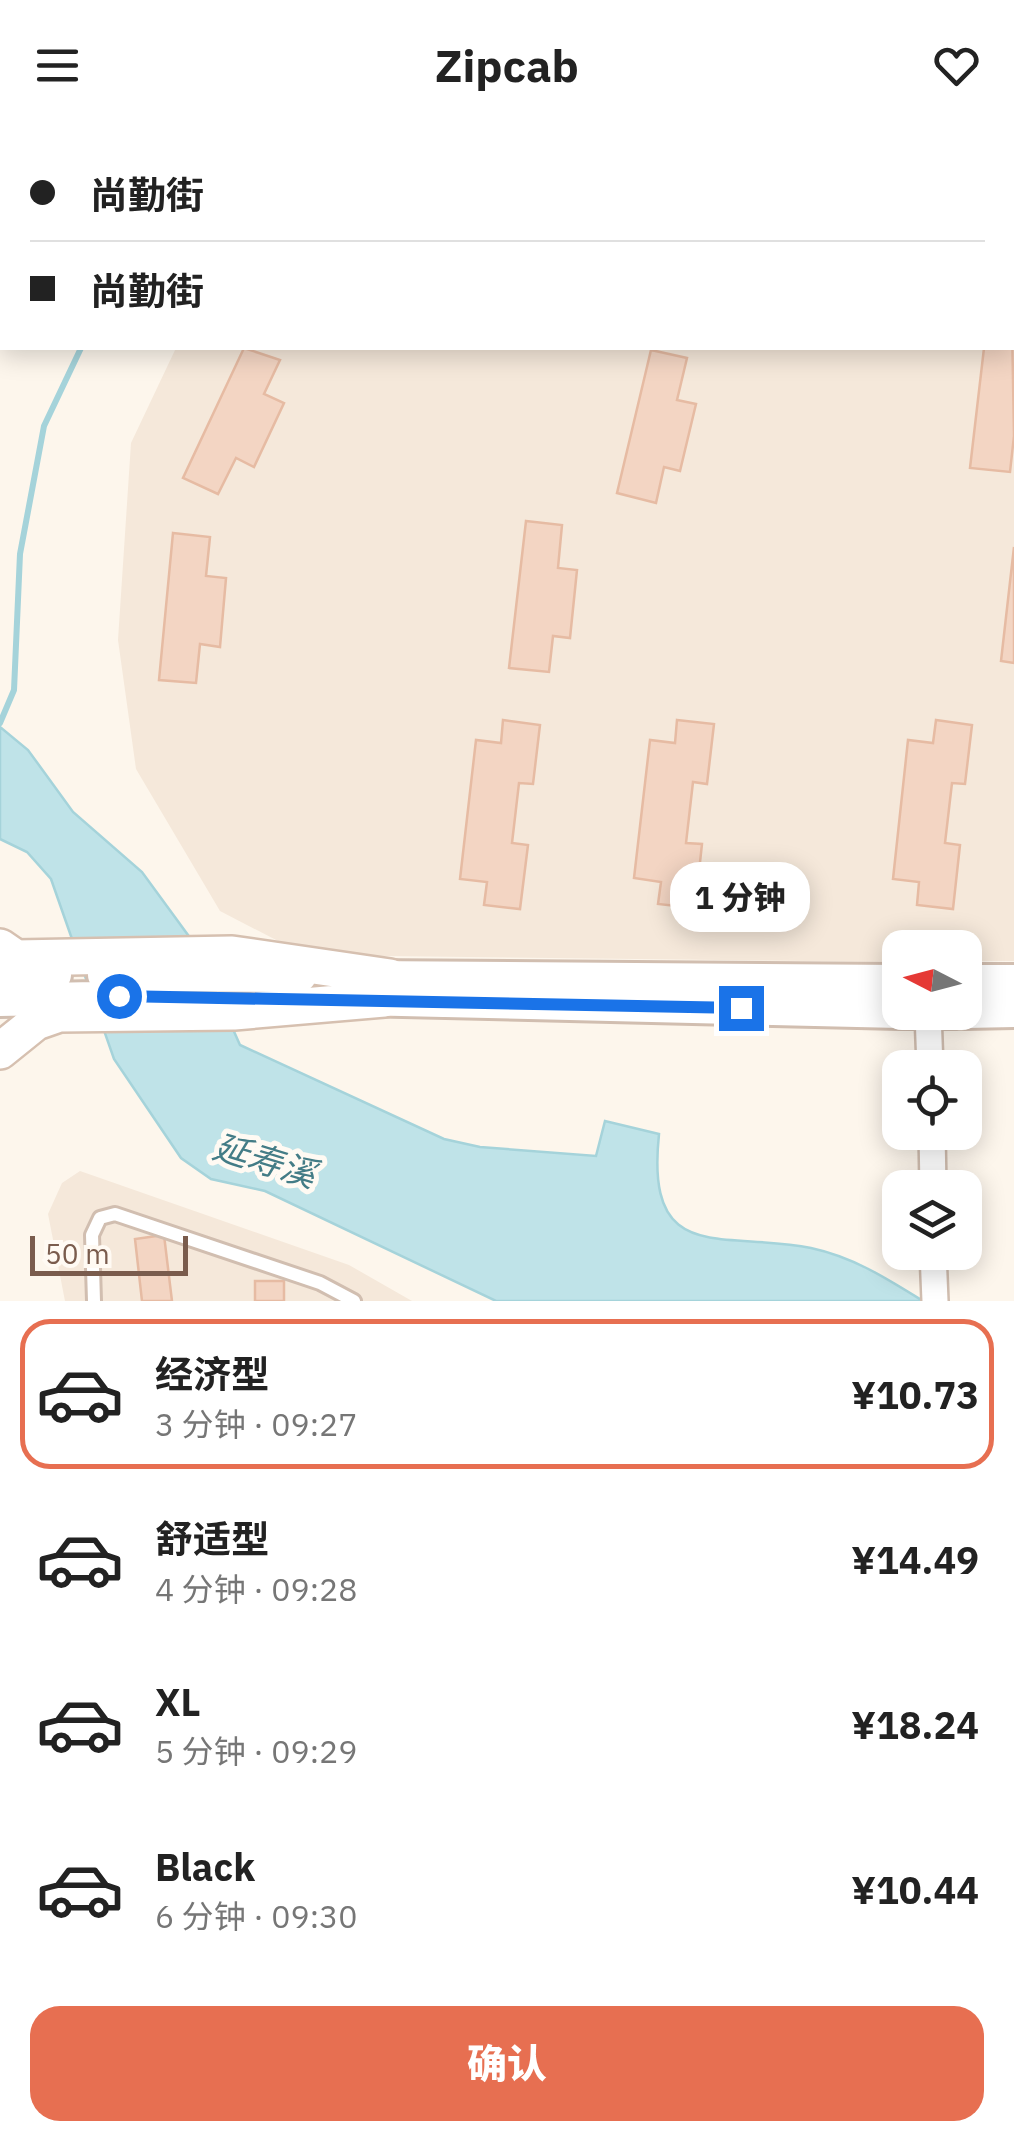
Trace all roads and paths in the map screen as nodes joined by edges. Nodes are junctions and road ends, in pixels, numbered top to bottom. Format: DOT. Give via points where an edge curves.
graph roads {
  1 [pos="0,947"];
  2 [pos="0,974"];
  3 [pos="882,981"];
  4 [pos="982,981"];
  5 [pos="1014,981"];
  6 [pos="80,984"];
  7 [pos="387,988"];
  8 [pos="0,1000"];
  9 [pos="882,1011"];
  10 [pos="1014,1011"];
  11 [pos="982,1012"];
  12 [pos="0,1051"];
  13 [pos="934,1270"];
  14 [pos="94,1301"];
  15 [pos="354,1301"];
  16 [pos="935,1301"];
  1 -- 6 [label="main road"];
  2 -- 6 [label="street"];
  3 -- 7 [label="street"];
  4 -- 5 [label="street"];
  6 -- 7 [label="main road" via="234,995"];
  6 -- 7 [label="main road" via="205,954 232,954"];
  6 -- 8 [label="street"];
  6 -- 12 [label="main road" via="59,1014 36,1022"];
  7 -- 9 [label="street"];
  10 -- 11 [label="street"];
  13 -- 16 [label="street"];
  14 -- 15 [label="lane" via="92,1235 100,1218 114,1214"];
}
